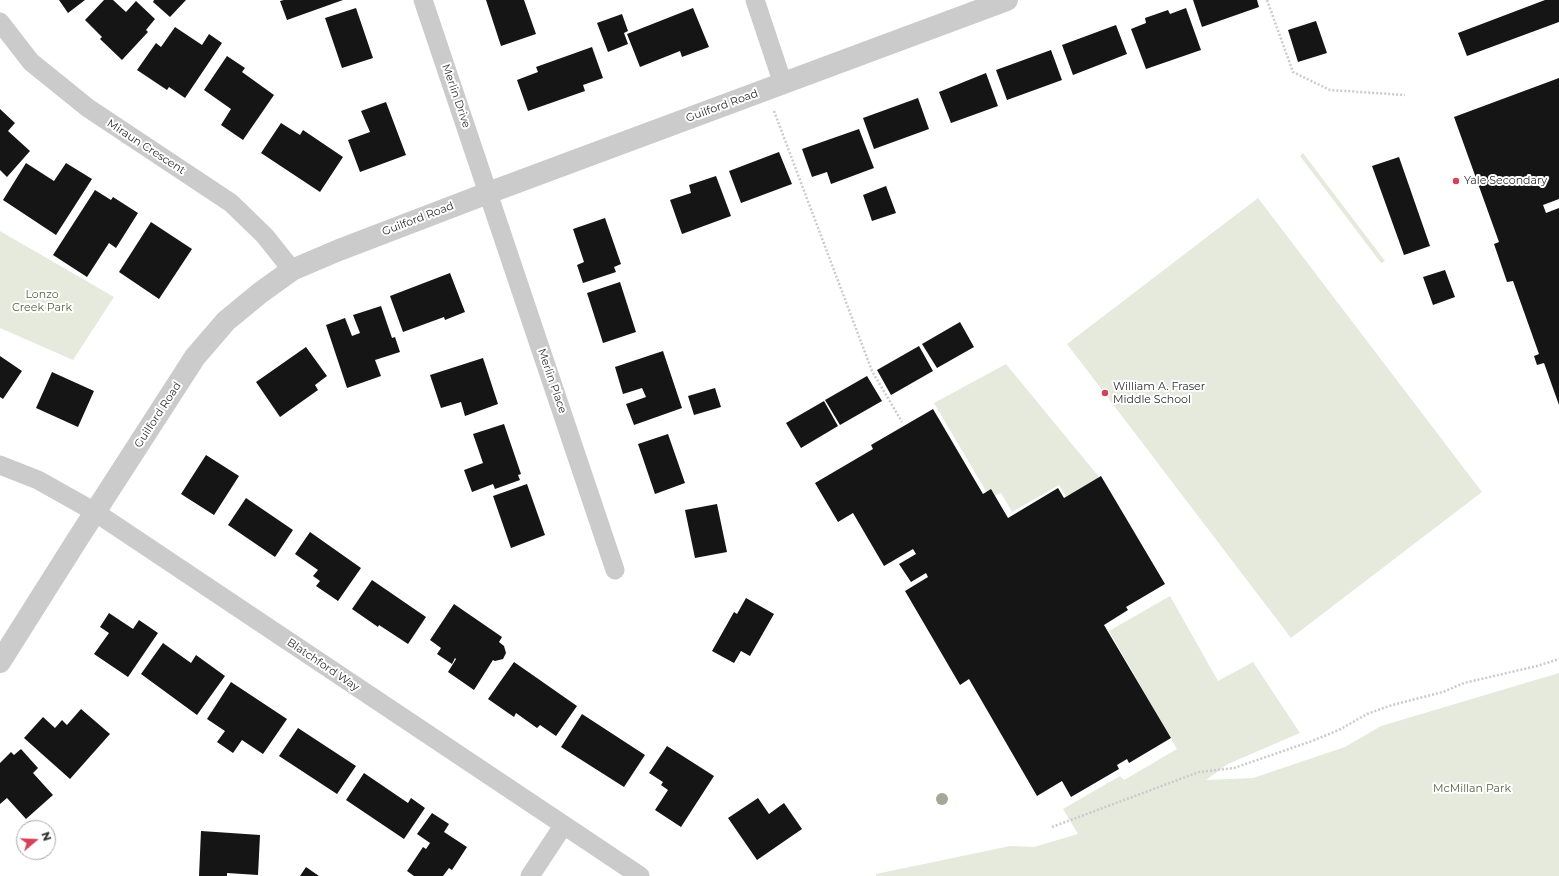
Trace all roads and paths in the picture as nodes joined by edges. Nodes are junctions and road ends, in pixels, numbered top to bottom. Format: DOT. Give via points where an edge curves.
graph roads {
  1 [pos="423,0"];
  2 [pos="755,0"];
  3 [pos="1008,0"];
  4 [pos="1267,0"];
  5 [pos="0,22"];
  6 [pos="775,87"];
  7 [pos="1405,95"];
  8 [pos="488,192"];
  9 [pos="292,270"];
  10 [pos="902,422"];
  11 [pos="0,465"];
  12 [pos="94,512"];
  13 [pos="615,570"];
  14 [pos="1559,658"];
  15 [pos="0,662"];
  16 [pos="563,826"];
  17 [pos="1052,827"];
  18 [pos="530,876"];
  19 [pos="640,876"];
  1 -- 8 [label="street, Merlin Drive"];
  2 -- 6 [label="street"];
  3 -- 6 [label="street, Guilford Road"];
  4 -- 7 [label="path" via="1293,72 1330,90"];
  5 -- 9 [label="street, Miraun Crescent" via="31,62 88,108 231,203 265,236"];
  6 -- 8 [label="street, Guilford Road"];
  6 -- 10 [label="path" via="872,371"];
  8 -- 9 [label="street, Guilford Road"];
  8 -- 13 [label="street, Merlin Place"];
  9 -- 12 [label="street, Guilford Road" via="226,321 195,358"];
  11 -- 12 [label="street, Blatchford Way" via="38,480"];
  12 -- 15 [label="street, Guilford Road"];
  12 -- 16 [label="street, Blatchford Way"];
  14 -- 17 [label="path" via="1392,705 1367,714 1340,730 1312,741 1234,768 1199,772"];
  16 -- 18 [label="street"];
  16 -- 19 [label="street, Blatchford Way"];
}
